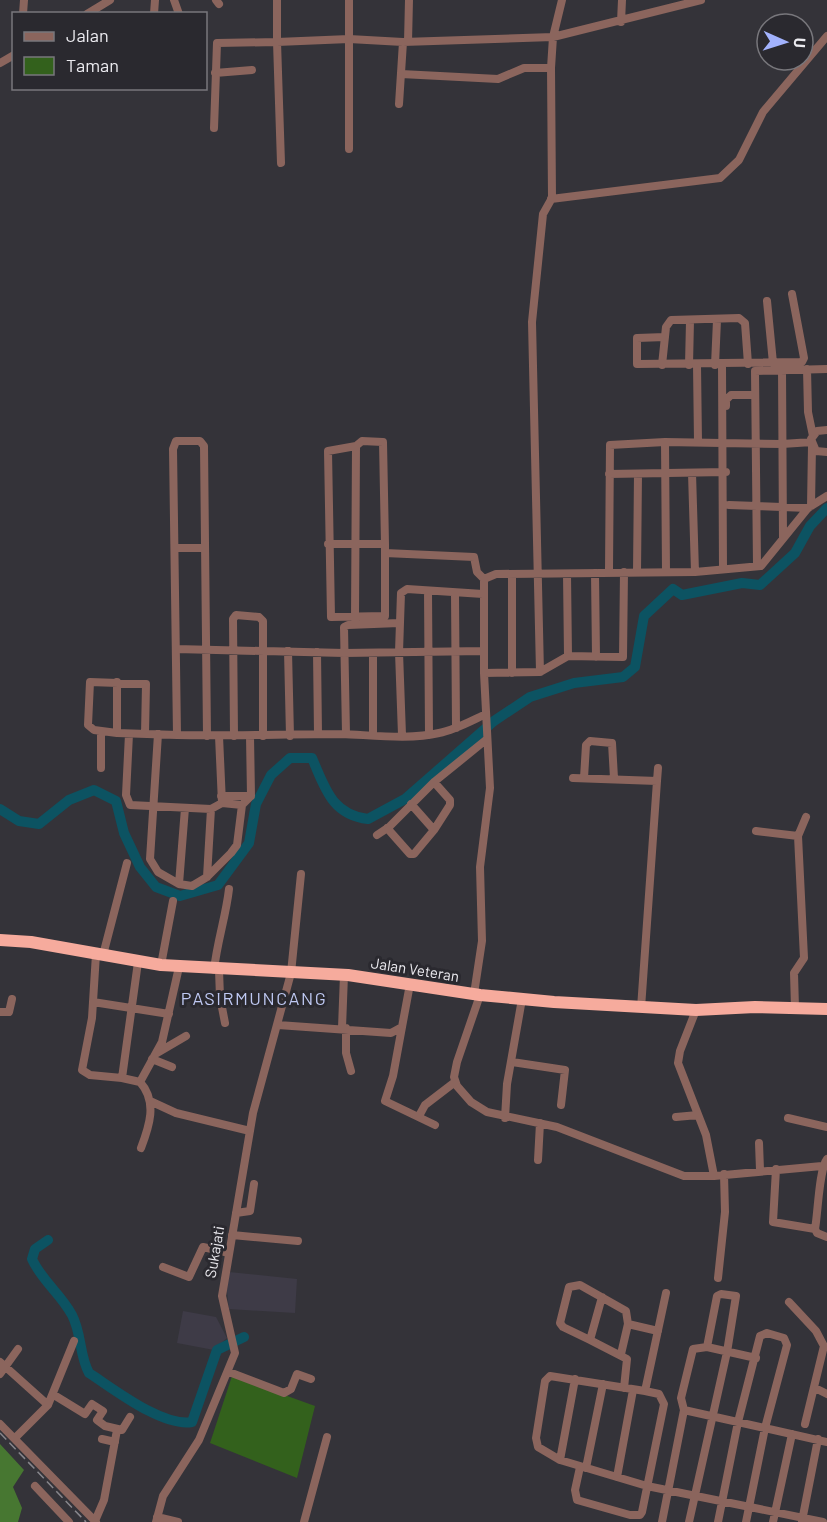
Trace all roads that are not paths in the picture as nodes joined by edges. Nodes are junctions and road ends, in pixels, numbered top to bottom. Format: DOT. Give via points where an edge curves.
graph roads {
  1 [pos="110,0"];
  2 [pos="277,0"];
  3 [pos="349,0"];
  4 [pos="409,0"];
  5 [pos="562,0"];
  6 [pos="622,0"];
  7 [pos="701,0"];
  8 [pos="90,12"];
  9 [pos="621,22"];
  10 [pos="827,36"];
  11 [pos="553,38"];
  12 [pos="349,39"];
  13 [pos="277,42"];
  14 [pos="405,42"];
  15 [pos="551,68"];
  16 [pos="252,70"];
  17 [pos="215,73"];
  18 [pos="401,74"];
  19 [pos="399,104"];
  20 [pos="214,128"];
  21 [pos="349,149"];
  22 [pos="280,163"];
  23 [pos="552,197"];
  24 [pos="792,294"];
  25 [pos="767,301"];
  26 [pos="717,320"];
  27 [pos="690,321"];
  28 [pos="665,337"];
  29 [pos="772,363"];
  30 [pos="750,364"];
  31 [pos="662,365"];
  32 [pos="693,365"];
  33 [pos="719,365"];
  34 [pos="782,369"];
  35 [pos="807,369"];
  36 [pos="827,369"];
  37 [pos="753,391"];
  38 [pos="827,430"];
  39 [pos="812,441"];
  40 [pos="665,442"];
  41 [pos="698,442"];
  42 [pos="725,442"];
  43 [pos="756,442"];
  44 [pos="782,444"];
  45 [pos="356,446"];
  46 [pos="827,452"];
  47 [pos="725,472"];
  48 [pos="692,473"];
  49 [pos="609,474"];
  50 [pos="638,474"];
  51 [pos="665,474"];
  52 [pos="827,496"];
  53 [pos="729,506"];
  54 [pos="756,506"];
  55 [pos="783,507"];
  56 [pos="809,507"];
  57 [pos="783,538"];
  58 [pos="328,544"];
  59 [pos="356,544"];
  60 [pos="175,549"];
  61 [pos="204,549"];
  62 [pos="385,549"];
  63 [pos="757,567"];
  64 [pos="726,569"];
  65 [pos="609,571"];
  66 [pos="624,572"];
  67 [pos="637,572"];
  68 [pos="666,572"];
  69 [pos="695,572"];
  70 [pos="595,573"];
  71 [pos="512,574"];
  72 [pos="539,574"];
  73 [pos="567,574"];
  74 [pos="484,579"];
  75 [pos="428,591"];
  76 [pos="455,593"];
  77 [pos="483,594"];
  78 [pos="355,619"];
  79 [pos="399,623"];
  80 [pos="176,650"];
  81 [pos="204,651"];
  82 [pos="233,651"];
  83 [pos="262,651"];
  84 [pos="288,651"];
  85 [pos="484,651"];
  86 [pos="316,652"];
  87 [pos="399,652"];
  88 [pos="427,652"];
  89 [pos="455,652"];
  90 [pos="344,653"];
  91 [pos="373,653"];
  92 [pos="568,656"];
  93 [pos="596,657"];
  94 [pos="540,672"];
  95 [pos="484,673"];
  96 [pos="512,673"];
  97 [pos="117,682"];
  98 [pos="486,716"];
  99 [pos="456,728"];
  100 [pos="101,732"];
  101 [pos="117,733"];
  102 [pos="129,734"];
  103 [pos="145,734"];
  104 [pos="158,734"];
  105 [pos="318,734"];
  106 [pos="346,734"];
  107 [pos="177,735"];
  108 [pos="373,735"];
  109 [pos="402,735"];
  110 [pos="429,735"];
  111 [pos="207,736"];
  112 [pos="219,736"];
  113 [pos="234,736"];
  114 [pos="250,736"];
  115 [pos="263,736"];
  116 [pos="290,736"];
  117 [pos="487,737"];
  118 [pos="101,768"];
  119 [pos="658,768"];
  120 [pos="573,777"];
  121 [pos="584,778"];
  122 [pos="614,778"];
  123 [pos="657,781"];
  124 [pos="434,782"];
  125 [pos="250,796"];
  126 [pos="222,800"];
  127 [pos="411,804"];
  128 [pos="242,805"];
  129 [pos="153,807"];
  130 [pos="185,808"];
  131 [pos="211,809"];
  132 [pos="806,817"];
  133 [pos="387,828"];
  134 [pos="434,830"];
  135 [pos="756,831"];
  136 [pos="377,835"];
  137 [pos="798,836"];
  138 [pos="127,863"];
  139 [pos="301,874"];
  140 [pos="207,876"];
  141 [pos="179,884"];
  142 [pos="229,888"];
  143 [pos="173,901"];
  144 [pos="0,940"];
  145 [pos="99,955"];
  146 [pos="138,962"];
  147 [pos="161,965"];
  148 [pos="179,967"];
  149 [pos="216,970"];
  150 [pos="291,973"];
  151 [pos="344,975"];
  152 [pos="410,984"];
  153 [pos="477,995"];
  154 [pos="12,999"];
  155 [pos="522,999"];
  156 [pos="93,1002"];
  157 [pos="133,1007"];
  158 [pos="641,1008"];
  159 [pos="795,1008"];
  160 [pos="827,1009"];
  161 [pos="696,1010"];
  162 [pos="0,1012"];
  163 [pos="169,1014"];
  164 [pos="225,1023"];
  165 [pos="278,1025"];
  166 [pos="402,1027"];
  167 [pos="344,1028"];
  168 [pos="186,1036"];
  169 [pos="154,1056"];
  170 [pos="512,1062"];
  171 [pos="172,1067"];
  172 [pos="351,1071"];
  173 [pos="122,1078"];
  174 [pos="140,1082"];
  175 [pos="455,1082"];
  176 [pos="150,1101"];
  177 [pos="561,1105"];
  178 [pos="698,1115"];
  179 [pos="419,1116"];
  180 [pos="676,1117"];
  181 [pos="505,1118"];
  182 [pos="788,1118"];
  183 [pos="540,1123"];
  184 [pos="435,1125"];
  185 [pos="827,1127"];
  186 [pos="250,1131"];
  187 [pos="759,1143"];
  188 [pos="141,1148"];
  189 [pos="538,1160"];
  190 [pos="824,1162"];
  191 [pos="776,1169"];
  192 [pos="760,1170"];
  193 [pos="724,1174"];
  194 [pos="714,1176"];
  195 [pos="254,1184"];
  196 [pos="236,1213"];
  197 [pos="815,1229"];
  198 [pos="232,1235"];
  199 [pos="827,1237"];
  200 [pos="298,1241"];
  201 [pos="229,1253"];
  202 [pos="163,1267"];
  203 [pos="718,1278"];
  204 [pos="666,1293"];
  205 [pos="602,1297"];
  206 [pos="789,1302"];
  207 [pos="627,1324"];
  208 [pos="658,1331"];
  209 [pos="590,1340"];
  210 [pos="74,1341"];
  211 [pos="707,1347"];
  212 [pos="18,1350"];
  213 [pos="727,1352"];
  214 [pos="621,1354"];
  215 [pos="756,1358"];
  216 [pos="2,1368"];
  217 [pos="229,1372"];
  218 [pos="311,1379"];
  219 [pos="575,1379"];
  220 [pos="603,1384"];
  221 [pos="624,1388"];
  222 [pos="815,1388"];
  223 [pos="633,1390"];
  224 [pos="645,1391"];
  225 [pos="827,1394"];
  226 [pos="54,1395"];
  227 [pos="48,1405"];
  228 [pos="684,1410"];
  229 [pos="711,1416"];
  230 [pos="130,1417"];
  231 [pos="738,1422"];
  232 [pos="0,1424"];
  233 [pos="805,1424"];
  234 [pos="765,1428"];
  235 [pos="117,1430"];
  236 [pos="792,1434"];
  237 [pos="327,1437"];
  238 [pos="15,1438"];
  239 [pos="102,1439"];
  240 [pos="823,1440"];
  241 [pos="115,1442"];
  242 [pos="560,1460"];
  243 [pos="583,1468"];
  244 [pos="617,1477"];
  245 [pos="35,1486"];
  246 [pos="647,1486"];
  247 [pos="668,1490"];
  248 [pos="695,1496"];
  249 [pos="722,1502"];
  250 [pos="749,1507"];
  251 [pos="774,1517"];
  252 [pos="156,1519"];
  253 [pos="802,1520"];
  254 [pos="69,1522"];
  255 [pos="95,1522"];
  256 [pos="178,1522"];
  257 [pos="304,1522"];
  258 [pos="662,1522"];
  259 [pos="689,1522"];
  260 [pos="718,1522"];
  261 [pos="746,1522"];
  262 [pos="823,1522"];
  1 -- 8 [label="street"];
  2 -- 13 [label="street"];
  3 -- 12 [label="street"];
  4 -- 14 [label="street"];
  5 -- 11 [label="street"];
  6 -- 9 [label="street"];
  7 -- 9 [label="street"];
  9 -- 11 [label="street"];
  10 -- 23 [label="street" via="763,112 739,160 720,178"];
  11 -- 14 [label="street"];
  11 -- 15 [label="street"];
  12 -- 13 [label="street"];
  12 -- 14 [label="street"];
  12 -- 21 [label="street"];
  13 -- 17 [label="street" via="218,42"];
  13 -- 22 [label="street"];
  14 -- 18 [label="street"];
  15 -- 18 [label="street" via="524,68 498,79"];
  15 -- 23 [label="street"];
  16 -- 17 [label="street"];
  17 -- 20 [label="street"];
  18 -- 19 [label="street"];
  23 -- 72 [label="street" via="543,214 532,322"];
  24 -- 29 [label="street" via="804,358 801,362"];
  25 -- 29 [label="street"];
  26 -- 27 [label="street"];
  26 -- 30 [label="street" via="743,320"];
  26 -- 33 [label="street"];
  27 -- 28 [label="street" via="671,320"];
  27 -- 32 [label="street"];
  28 -- 31 [label="street"];
  28 -- 31 [label="street" via="636,340 637,364"];
  29 -- 30 [label="street"];
  30 -- 33 [label="street"];
  30 -- 37 [label="street"];
  31 -- 32 [label="street"];
  32 -- 33 [label="street"];
  32 -- 41 [label="street"];
  33 -- 42 [label="street"];
  34 -- 35 [label="street"];
  34 -- 37 [label="street" via="755,371"];
  34 -- 44 [label="street"];
  35 -- 36 [label="street"];
  35 -- 39 [label="street"];
  37 -- 42 [label="street" via="727,398"];
  37 -- 43 [label="street"];
  38 -- 39 [label="street" via="820,430"];
  39 -- 44 [label="street"];
  39 -- 46 [label="street" via="819,453"];
  39 -- 56 [label="street"];
  40 -- 41 [label="street"];
  40 -- 49 [label="street" via="610,445"];
  40 -- 51 [label="street"];
  41 -- 42 [label="street"];
  42 -- 43 [label="street"];
  42 -- 47 [label="street"];
  43 -- 44 [label="street"];
  43 -- 54 [label="street"];
  44 -- 55 [label="street"];
  45 -- 58 [label="street" via="327,453"];
  45 -- 59 [label="street"];
  45 -- 62 [label="street" via="362,441 384,444"];
  47 -- 48 [label="street"];
  47 -- 53 [label="street"];
  47 -- 64 [label="street"];
  48 -- 51 [label="street"];
  48 -- 69 [label="street"];
  49 -- 50 [label="street"];
  49 -- 65 [label="street"];
  50 -- 51 [label="street"];
  50 -- 67 [label="street"];
  51 -- 68 [label="street"];
  52 -- 56 [label="street"];
  53 -- 54 [label="street"];
  53 -- 64 [label="street"];
  54 -- 55 [label="street"];
  54 -- 63 [label="street"];
  55 -- 56 [label="street"];
  55 -- 57 [label="street"];
  56 -- 57 [label="street"];
  57 -- 63 [label="street" via="766,562"];
  58 -- 59 [label="street"];
  58 -- 78 [label="street" via="330,615"];
  59 -- 62 [label="street"];
  59 -- 78 [label="street"];
  60 -- 61 [label="street"];
  60 -- 61 [label="street" via="172,449 176,441 200,441 204,446"];
  60 -- 80 [label="street"];
  61 -- 81 [label="street"];
  62 -- 74 [label="street" via="474,557 477,572"];
  62 -- 78 [label="street" via="385,616"];
  63 -- 64 [label="street"];
  64 -- 69 [label="street"];
  65 -- 66 [label="street"];
  65 -- 70 [label="street"];
  66 -- 67 [label="street"];
  66 -- 93 [label="street" via="625,654 622,658"];
  67 -- 68 [label="street"];
  68 -- 69 [label="street"];
  70 -- 73 [label="street"];
  70 -- 93 [label="street"];
  71 -- 72 [label="street"];
  71 -- 74 [label="street"];
  71 -- 96 [label="street"];
  72 -- 73 [label="street"];
  72 -- 94 [label="street"];
  73 -- 92 [label="street"];
  74 -- 77 [label="street"];
  75 -- 76 [label="street"];
  75 -- 79 [label="street" via="402,591"];
  75 -- 88 [label="street"];
  76 -- 77 [label="street"];
  76 -- 89 [label="street"];
  77 -- 85 [label="street"];
  79 -- 87 [label="street"];
  79 -- 90 [label="street" via="346,626"];
  80 -- 81 [label="street"];
  80 -- 107 [label="street"];
  81 -- 82 [label="street"];
  81 -- 111 [label="street"];
  82 -- 83 [label="street"];
  82 -- 83 [label="street" via="236,615 262,619"];
  82 -- 113 [label="street"];
  83 -- 84 [label="street"];
  83 -- 115 [label="street"];
  84 -- 86 [label="street"];
  84 -- 116 [label="street"];
  85 -- 89 [label="street"];
  85 -- 95 [label="street"];
  86 -- 90 [label="street"];
  86 -- 105 [label="street"];
  87 -- 88 [label="street"];
  87 -- 91 [label="street"];
  87 -- 109 [label="street"];
  88 -- 89 [label="street"];
  88 -- 110 [label="street"];
  89 -- 99 [label="street"];
  90 -- 91 [label="street"];
  90 -- 106 [label="street"];
  91 -- 108 [label="street"];
  92 -- 93 [label="street"];
  92 -- 94 [label="street"];
  94 -- 96 [label="street"];
  95 -- 96 [label="street"];
  95 -- 98 [label="street"];
  97 -- 100 [label="street" via="90,682 88,687 88,725"];
  97 -- 101 [label="street"];
  97 -- 103 [label="street" via="146,684"];
  98 -- 99 [label="street"];
  98 -- 117 [label="street"];
  99 -- 110 [label="street"];
  100 -- 101 [label="street"];
  100 -- 118 [label="street"];
  101 -- 102 [label="street"];
  102 -- 103 [label="street"];
  102 -- 129 [label="street" via="127,802"];
  103 -- 104 [label="street"];
  104 -- 107 [label="street"];
  104 -- 129 [label="street"];
  105 -- 106 [label="street"];
  105 -- 116 [label="street"];
  106 -- 108 [label="street"];
  107 -- 111 [label="street"];
  108 -- 109 [label="street"];
  109 -- 110 [label="street"];
  111 -- 112 [label="street"];
  112 -- 113 [label="street"];
  112 -- 126 [label="street"];
  113 -- 114 [label="street"];
  114 -- 115 [label="street"];
  114 -- 125 [label="street"];
  115 -- 116 [label="street"];
  117 -- 124 [label="street"];
  117 -- 153 [label="street" via="490,788 480,874 482,941"];
  119 -- 123 [label="street"];
  120 -- 121 [label="street"];
  121 -- 122 [label="street"];
  121 -- 122 [label="street" via="586,745 588,741 599,741 612,743"];
  122 -- 123 [label="street"];
  123 -- 158 [label="street"];
  124 -- 127 [label="street"];
  124 -- 134 [label="street" via="450,802"];
  125 -- 126 [label="street"];
  125 -- 128 [label="street"];
  126 -- 128 [label="street"];
  126 -- 131 [label="street"];
  127 -- 133 [label="street"];
  127 -- 134 [label="street"];
  128 -- 140 [label="street" via="237,844"];
  129 -- 130 [label="street"];
  129 -- 141 [label="street" via="150,859 158,872"];
  130 -- 131 [label="street"];
  130 -- 141 [label="street"];
  131 -- 140 [label="street"];
  132 -- 137 [label="street"];
  133 -- 134 [label="street" via="411,855"];
  133 -- 136 [label="street"];
  135 -- 137 [label="street"];
  137 -- 159 [label="street" via="804,958 794,973"];
  138 -- 145 [label="street"];
  139 -- 150 [label="street, Sukajati"];
  140 -- 141 [label="street" via="192,886"];
  142 -- 149 [label="street" via="217,941"];
  143 -- 147 [label="street"];
  144 -- 145 [label="highway, Jalan Veteran"];
  145 -- 146 [label="highway, Jalan Veteran"];
  145 -- 156 [label="street"];
  146 -- 147 [label="highway, Jalan Veteran"];
  146 -- 157 [label="street"];
  147 -- 148 [label="highway, Jalan Veteran"];
  148 -- 149 [label="highway, Jalan Veteran"];
  148 -- 163 [label="street"];
  149 -- 150 [label="highway, Jalan Veteran"];
  149 -- 164 [label="street"];
  150 -- 151 [label="highway, Jalan Veteran"];
  150 -- 165 [label="street, Sukajati"];
  151 -- 152 [label="highway, Jalan Veteran"];
  151 -- 167 [label="street"];
  152 -- 153 [label="highway, Jalan Veteran"];
  152 -- 166 [label="street"];
  153 -- 155 [label="highway, Jalan Veteran"];
  153 -- 175 [label="street" via="456,1062"];
  154 -- 162 [label="street" via="9,1012"];
  155 -- 158 [label="highway, Jalan Veteran"];
  155 -- 170 [label="street"];
  156 -- 157 [label="street"];
  156 -- 173 [label="street" via="82,1070 90,1075"];
  157 -- 163 [label="street"];
  157 -- 173 [label="street"];
  158 -- 161 [label="highway, Jalan Veteran"];
  159 -- 160 [label="highway, Jalan Veteran"];
  159 -- 161 [label="highway, Jalan Veteran"];
  161 -- 178 [label="street" via="678,1063"];
  163 -- 169 [label="street"];
  165 -- 167 [label="street"];
  165 -- 186 [label="street, Sukajati"];
  166 -- 167 [label="street" via="388,1033"];
  166 -- 179 [label="street" via="385,1101"];
  167 -- 172 [label="street"];
  168 -- 169 [label="street"];
  169 -- 171 [label="street"];
  169 -- 174 [label="street"];
  170 -- 177 [label="street" via="566,1071"];
  170 -- 181 [label="street"];
  173 -- 174 [label="street"];
  174 -- 176 [label="street"];
  175 -- 179 [label="street" via="425,1105"];
  175 -- 181 [label="street" via="475,1105"];
  176 -- 186 [label="street" via="176,1113"];
  176 -- 188 [label="street" via="148,1129"];
  178 -- 180 [label="street"];
  178 -- 194 [label="street"];
  179 -- 184 [label="street"];
  181 -- 183 [label="street"];
  182 -- 185 [label="street"];
  183 -- 189 [label="street"];
  183 -- 194 [label="street" via="684,1176"];
  186 -- 196 [label="street, Sukajati"];
  187 -- 192 [label="street"];
  190 -- 191 [label="street"];
  190 -- 197 [label="street"];
  191 -- 192 [label="street"];
  191 -- 197 [label="street" via="773,1222"];
  192 -- 193 [label="street"];
  193 -- 194 [label="street"];
  193 -- 203 [label="street" via="725,1212"];
  195 -- 196 [label="street" via="250,1211"];
  196 -- 198 [label="street, Sukajati"];
  197 -- 199 [label="street"];
  198 -- 200 [label="street"];
  198 -- 201 [label="street, Sukajati"];
  201 -- 202 [label="street" via="202,1246 189,1277"];
  201 -- 217 [label="street, Sukajati" via="222,1300 234,1341"];
  204 -- 208 [label="street"];
  205 -- 207 [label="street" via="629,1314"];
  205 -- 209 [label="street"];
  205 -- 209 [label="street" via="580,1285 568,1287 560,1323 568,1331"];
  206 -- 222 [label="street" via="816,1331 824,1346"];
  207 -- 208 [label="street"];
  207 -- 214 [label="street"];
  208 -- 224 [label="street"];
  209 -- 214 [label="street"];
  210 -- 226 [label="street"];
  211 -- 213 [label="street"];
  211 -- 213 [label="street" via="717,1296 736,1296"];
  211 -- 228 [label="street" via="693,1349 681,1398"];
  212 -- 216 [label="street"];
  213 -- 215 [label="street"];
  213 -- 229 [label="street"];
  214 -- 221 [label="street" via="627,1359"];
  215 -- 231 [label="street"];
  215 -- 234 [label="street" via="764,1333 787,1342"];
  216 -- 227 [label="street"];
  217 -- 218 [label="street" via="284,1393 291,1389 297,1374"];
  217 -- 252 [label="street, Sukajati" via="198,1440 163,1496"];
  219 -- 220 [label="street"];
  219 -- 242 [label="street"];
  219 -- 242 [label="street" via="553,1376 546,1381 537,1443"];
  220 -- 221 [label="street"];
  220 -- 243 [label="street"];
  221 -- 223 [label="street"];
  222 -- 225 [label="street"];
  222 -- 233 [label="street"];
  223 -- 224 [label="street"];
  223 -- 244 [label="street"];
  224 -- 246 [label="street" via="660,1394 664,1404"];
  226 -- 227 [label="street"];
  226 -- 235 [label="street" via="85,1414 92,1404 103,1411 97,1420"];
  227 -- 238 [label="street"];
  228 -- 229 [label="street"];
  228 -- 247 [label="street"];
  229 -- 231 [label="street"];
  229 -- 248 [label="street"];
  230 -- 235 [label="street" via="122,1430"];
  231 -- 234 [label="street"];
  231 -- 249 [label="street"];
  232 -- 238 [label="street"];
  234 -- 236 [label="street"];
  234 -- 250 [label="street"];
  235 -- 241 [label="street"];
  236 -- 240 [label="street"];
  236 -- 251 [label="street"];
  237 -- 257 [label="street"];
  238 -- 255 [label="street"];
  239 -- 241 [label="street"];
  240 -- 253 [label="street"];
  241 -- 255 [label="street" via="104,1500"];
  242 -- 243 [label="street"];
  243 -- 244 [label="street"];
  243 -- 246 [label="street" via="574,1493 580,1502 636,1516 642,1512"];
  244 -- 246 [label="street"];
  245 -- 254 [label="street"];
  246 -- 247 [label="street"];
  247 -- 248 [label="street"];
  247 -- 258 [label="street"];
  248 -- 249 [label="street"];
  248 -- 259 [label="street"];
  249 -- 250 [label="street"];
  249 -- 260 [label="street"];
  250 -- 251 [label="street"];
  250 -- 261 [label="street"];
  251 -- 253 [label="street"];
  252 -- 256 [label="street"];
  253 -- 262 [label="street"];
}
